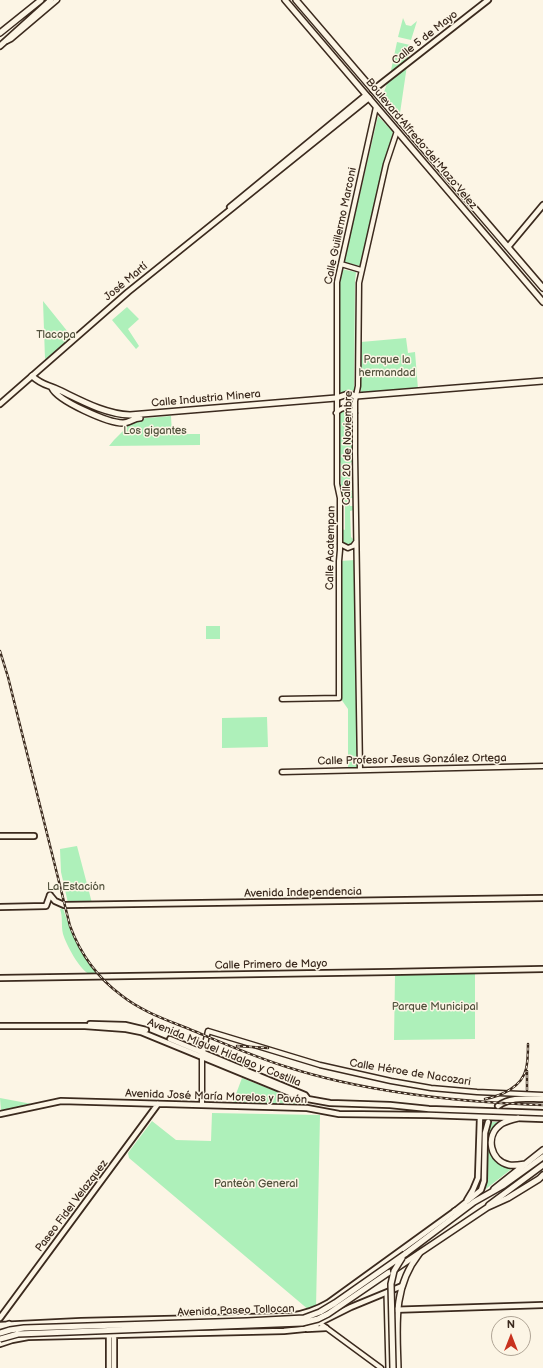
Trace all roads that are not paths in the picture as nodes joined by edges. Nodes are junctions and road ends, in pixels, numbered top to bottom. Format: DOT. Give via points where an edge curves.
graph roads {
  1 [pos="41,0"];
  2 [pos="51,0"];
  3 [pos="57,0"];
  4 [pos="284,0"];
  5 [pos="296,0"];
  6 [pos="488,0"];
  7 [pos="309,16"];
  8 [pos="303,22"];
  9 [pos="0,33"];
  10 [pos="2,45"];
  11 [pos="373,90"];
  12 [pos="367,96"];
  13 [pos="376,107"];
  14 [pos="397,131"];
  15 [pos="543,205"];
  16 [pos="508,247"];
  17 [pos="341,264"];
  18 [pos="361,270"];
  19 [pos="543,288"];
  20 [pos="543,302"];
  21 [pos="46,364"];
  22 [pos="32,376"];
  23 [pos="543,381"];
  24 [pos="52,388"];
  25 [pos="356,396"];
  26 [pos="336,398"];
  27 [pos="0,400"];
  28 [pos="0,404"];
  29 [pos="336,413"];
  30 [pos="355,413"];
  31 [pos="131,418"];
  32 [pos="356,542"];
  33 [pos="340,544"];
  34 [pos="282,699"];
  35 [pos="543,766"];
  36 [pos="360,770"];
  37 [pos="282,772"];
  38 [pos="0,836"];
  39 [pos="34,836"];
  40 [pos="543,898"];
  41 [pos="0,907"];
  42 [pos="543,969"];
  43 [pos="0,978"];
  44 [pos="0,1026"];
  45 [pos="202,1055"];
  46 [pos="543,1095"];
  47 [pos="311,1099"];
  48 [pos="543,1099"];
  49 [pos="158,1104"];
  50 [pos="202,1105"];
  51 [pos="498,1106"];
  52 [pos="311,1108"];
  53 [pos="543,1112"];
  54 [pos="0,1114"];
  55 [pos="480,1117"];
  56 [pos="518,1118"];
  57 [pos="543,1119"];
  58 [pos="488,1122"];
  59 [pos="543,1150"];
  60 [pos="543,1157"];
  61 [pos="525,1164"];
  62 [pos="543,1165"];
  63 [pos="542,1177"];
  64 [pos="488,1194"];
  65 [pos="474,1202"];
  66 [pos="465,1203"];
  67 [pos="488,1207"];
  68 [pos="455,1211"];
  69 [pos="420,1253"];
  70 [pos="405,1254"];
  71 [pos="402,1286"];
  72 [pos="387,1293"];
  73 [pos="328,1303"];
  74 [pos="543,1306"];
  75 [pos="387,1310"];
  76 [pos="397,1310"];
  77 [pos="306,1313"];
  78 [pos="280,1317"];
  79 [pos="0,1318"];
  80 [pos="332,1318"];
  81 [pos="130,1320"];
  82 [pos="387,1320"];
  83 [pos="397,1320"];
  84 [pos="94,1321"];
  85 [pos="111,1321"];
  86 [pos="66,1322"];
  87 [pos="9,1324"];
  88 [pos="320,1324"];
  89 [pos="0,1325"];
  90 [pos="326,1328"];
  91 [pos="0,1329"];
  92 [pos="304,1329"];
  93 [pos="284,1331"];
  94 [pos="0,1333"];
  95 [pos="111,1335"];
  96 [pos="131,1335"];
  97 [pos="95,1336"];
  98 [pos="64,1337"];
  99 [pos="0,1339"];
  100 [pos="0,1344"];
  101 [pos="110,1368"];
  102 [pos="114,1368"];
  103 [pos="381,1368"];
  104 [pos="389,1368"];
  105 [pos="393,1368"];
  106 [pos="398,1368"];
  1 -- 9 [label="main road"];
  2 -- 10 [label="main road"];
  3 -- 10 [label="street"];
  4 -- 8 [label="main road, Boulevard Alfredo del Mazo Velez"];
  5 -- 7 [label="main road, Boulevard Alfredo del Mazo Velez"];
  6 -- 11 [label="main road, Calle 5 de Mayo"];
  7 -- 8 [label="main road"];
  7 -- 11 [label="main road, Boulevard Alfredo del Mazo Velez"];
  8 -- 12 [label="main road, Boulevard Alfredo del Mazo Velez"];
  11 -- 16 [label="main road, Boulevard Alfredo del Mazo Velez"];
  12 -- 13 [label="main road, Boulevard Alfredo del Mazo Velez"];
  12 -- 21 [label="main road, José Martí" via="125,294"];
  13 -- 14 [label="main road, Boulevard Alfredo del Mazo Velez"];
  13 -- 17 [label="street, Calle Guillermo Marconi"];
  14 -- 18 [label="street, Calle 20 de Noviembre" via="386,164"];
  14 -- 20 [label="main road, Boulevard Alfredo del Mazo Velez"];
  15 -- 16 [label="main road"];
  16 -- 19 [label="main road, Boulevard Alfredo del Mazo Velez"];
  17 -- 18 [label="street"];
  17 -- 26 [label="street, Calle Guillermo Marconi" via="336,284"];
  18 -- 25 [label="street, Calle 20 de Noviembre" via="358,289"];
  21 -- 22 [label="main road, José Martí"];
  21 -- 27 [label="main road, José Martí" via="42,364"];
  22 -- 24 [label="main road"];
  22 -- 28 [label="main road, José Martí"];
  23 -- 25 [label="main road, Calle Industria Minera"];
  24 -- 31 [label="main road" via="105,411"];
  24 -- 31 [label="main road" via="95,416 123,423"];
  25 -- 26 [label="main road, Calle Industria Minera" via="348,394"];
  25 -- 30 [label="street, Calle 20 de Noviembre"];
  26 -- 29 [label="street, Calle Acatempan"];
  26 -- 31 [label="main road, Calle Industria Minera"];
  29 -- 30 [label="street" via="349,408"];
  29 -- 33 [label="street, Calle Acatempan"];
  30 -- 32 [label="street, Calle 20 de Noviembre"];
  32 -- 33 [label="street" via="348,548"];
  32 -- 36 [label="street, Calle 20 de Noviembre"];
  33 -- 34 [label="street, Calle Acatempan" via="339,698"];
  35 -- 36 [label="street, Calle Profesor Jesus González Ortega"];
  36 -- 37 [label="street, Calle Profesor Jesus González Ortega"];
  38 -- 39 [label="main road"];
  40 -- 41 [label="main road, Avenida Independencia" via="64,905 54,901 50,895 46,906"];
  42 -- 43 [label="main road, Calle Primero de Mayo"];
  44 -- 45 [label="main road, Avenida Miguel Hidalgo y Costilla" via="117,1024 138,1028"];
  45 -- 46 [label="street, Calle Héroe de Nacozari" via="208,1030 320,1065 391,1081 432,1088"];
  45 -- 47 [label="main road, Avenida Miguel Hidalgo y Costilla"];
  45 -- 50 [label="street"];
  47 -- 52 [label="main road"];
  47 -- 53 [label="main road, Avenida Miguel Hidalgo y Costilla" via="330,1103"];
  48 -- 51 [label="main road" via="514,1099"];
  49 -- 50 [label="main road, Avenida José María Morelos y Pavón"];
  49 -- 54 [label="main road, Avenida José María Morelos y Pavón" via="61,1101"];
  49 -- 79 [label="main road, Paseo Fidel Velazquez"];
  50 -- 52 [label="main road, Avenida José María Morelos y Pavón"];
  52 -- 55 [label="main road, Avenida José María Morelos y Pavón" via="339,1114"];
  55 -- 56 [label="main road, Avenida José María Morelos y Pavón"];
  55 -- 66 [label="main road" via="478,1178"];
  56 -- 57 [label="main road, Avenida José María Morelos y Pavón"];
  56 -- 61 [label="main road" via="497,1128 492,1136 491,1145 494,1154 503,1163 511,1166"];
  58 -- 66 [label="main road, Avenida Paseo Tollocan" via="485,1133 483,1185 476,1195"];
  59 -- 61 [label="main road"];
  60 -- 64 [label="main road, Avenida Paseo Tollocan"];
  61 -- 64 [label="main road"];
  62 -- 67 [label="main road"];
  63 -- 67 [label="main road, Avenida Paseo Tollocan"];
  64 -- 65 [label="main road, Avenida Paseo Tollocan"];
  65 -- 68 [label="main road"];
  65 -- 70 [label="main road, Avenida Paseo Tollocan"];
  66 -- 68 [label="main road, Avenida Paseo Tollocan"];
  67 -- 69 [label="main road, Avenida Paseo Tollocan"];
  68 -- 73 [label="main road, Avenida Paseo Tollocan"];
  69 -- 71 [label="main road" via="407,1271"];
  69 -- 99 [label="main road, Avenida Paseo Tollocan, bridge" via="328,1314 311,1322 18,1334"];
  70 -- 94 [label="main road, Avenida Paseo Tollocan, bridge" via="335,1303 304,1318 24,1328"];
  70 -- 105 [label="main road, bridge" via="394,1271 391,1284"];
  71 -- 72 [label="main road, Avenida Paseo Tollocan"];
  71 -- 76 [label="main road"];
  72 -- 75 [label="main road"];
  72 -- 80 [label="main road, Avenida Paseo Tollocan" via="351,1307"];
  73 -- 77 [label="main road, Avenida Paseo Tollocan"];
  73 -- 80 [label="main road" via="326,1312"];
  74 -- 76 [label="main road"];
  75 -- 76 [label="main road"];
  75 -- 82 [label="main road"];
  76 -- 83 [label="main road"];
  77 -- 78 [label="main road, Avenida Paseo Tollocan"];
  77 -- 88 [label="street"];
  78 -- 81 [label="main road, Avenida Paseo Tollocan"];
  78 -- 93 [label="main road" via="284,1319 287,1327"];
  80 -- 88 [label="main road, Avenida Paseo Tollocan"];
  81 -- 85 [label="main road, Avenida Paseo Tollocan"];
  81 -- 96 [label="main road" via="126,1329"];
  82 -- 83 [label="main road"];
  82 -- 104 [label="main road"];
  83 -- 106 [label="main road"];
  84 -- 85 [label="main road, Avenida Paseo Tollocan"];
  84 -- 86 [label="main road, Avenida Paseo Tollocan"];
  84 -- 97 [label="main road" via="100,1328 100,1332"];
  85 -- 95 [label="main road"];
  86 -- 87 [label="main road, Avenida Paseo Tollocan"];
  86 -- 98 [label="main road" via="60,1332"];
  87 -- 89 [label="main road, Avenida Paseo Tollocan"];
  87 -- 91 [label="main road"];
  88 -- 90 [label="street"];
  88 -- 92 [label="main road, Avenida Paseo Tollocan"];
  90 -- 92 [label="main road"];
  90 -- 103 [label="street"];
  92 -- 93 [label="main road, Avenida Paseo Tollocan"];
  93 -- 96 [label="main road, Avenida Paseo Tollocan"];
  95 -- 96 [label="main road, Avenida Paseo Tollocan"];
  95 -- 97 [label="main road, Avenida Paseo Tollocan"];
  95 -- 101 [label="main road"];
  95 -- 102 [label="main road"];
  97 -- 98 [label="main road, Avenida Paseo Tollocan"];
  98 -- 100 [label="main road, Avenida Paseo Tollocan" via="19,1338"];
}
